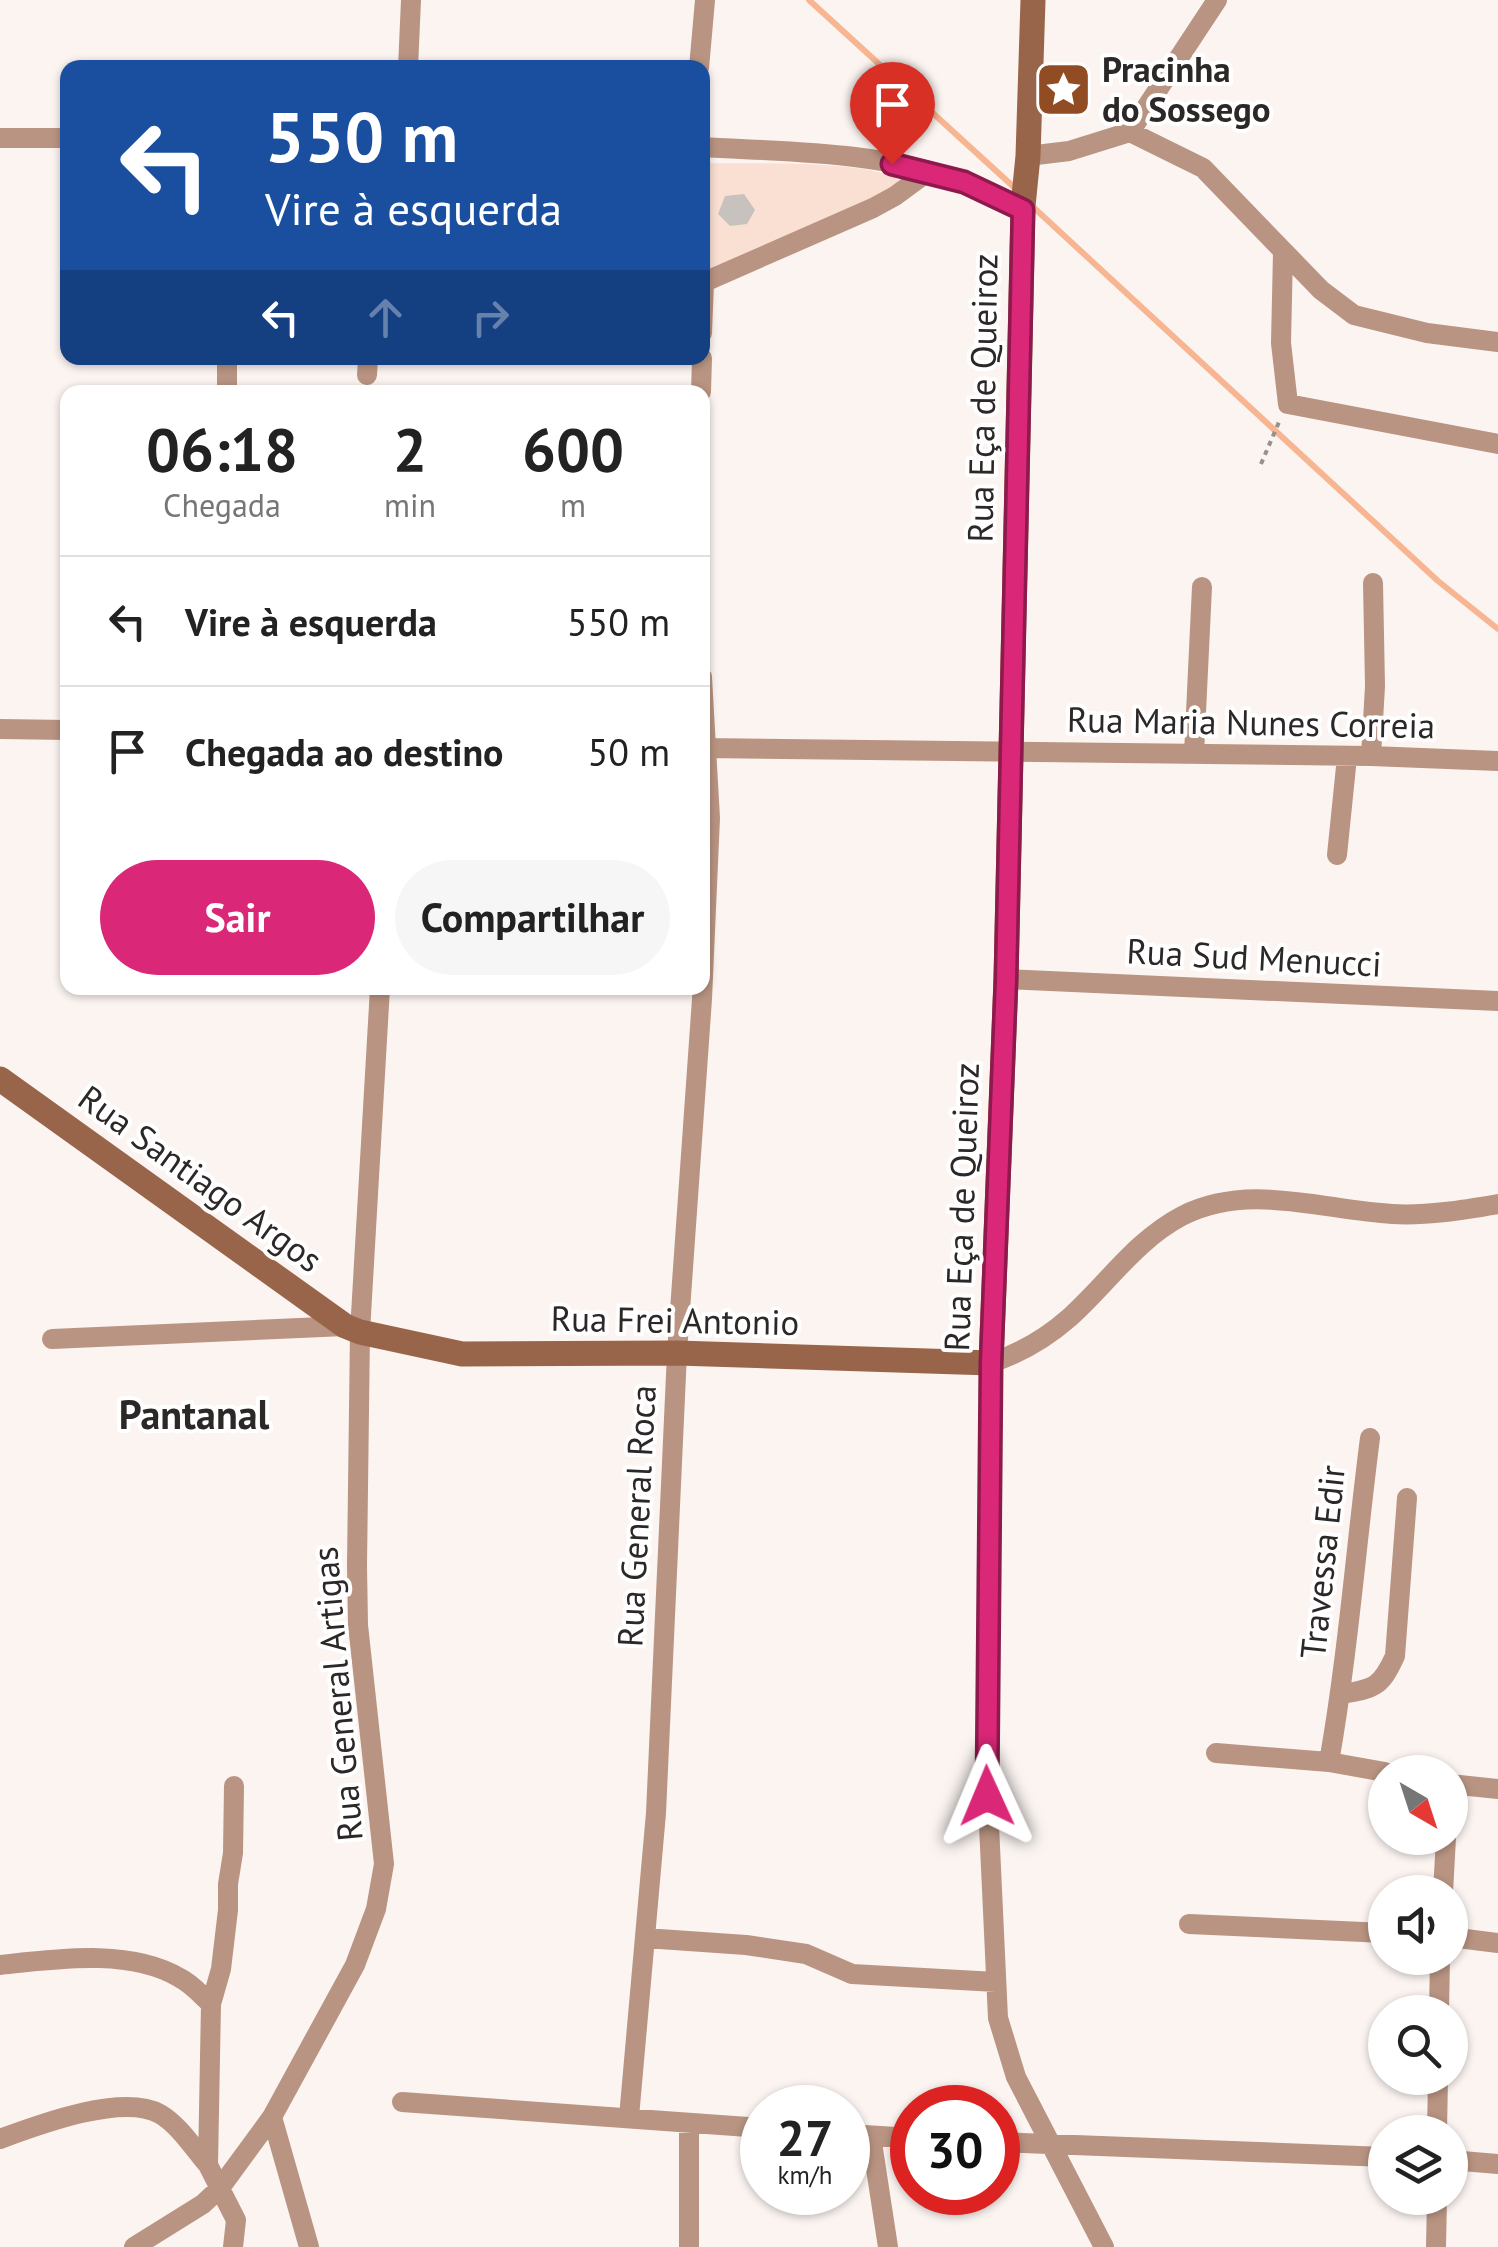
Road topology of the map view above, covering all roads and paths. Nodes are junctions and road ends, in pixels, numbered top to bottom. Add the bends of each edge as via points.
1 (411, 0) edge
2 (705, 0) edge
3 (1033, 0) edge
4 (1217, 0) edge
5 (408, 60) edge
6 (701, 60) edge
7 (1130, 132) junction
8 (0, 138) edge
9 (60, 138) edge
10 (710, 148) edge
11 (1027, 167) junction
12 (929, 170) junction
13 (1023, 208) junction
14 (1284, 252) junction
15 (710, 279) edge
16 (1498, 342) edge
17 (1285, 410) junction
18 (1498, 444) edge
19 (1261, 464) dead end
20 (1373, 584) dead end
21 (1202, 586) dead end
22 (0, 729) edge
23 (60, 730) edge
24 (710, 748) edge
25 (1010, 751) junction
26 (1194, 754) junction
27 (1371, 756) junction
28 (1347, 757) junction
29 (1498, 761) edge
30 (1338, 855) dead end
31 (1006, 980) junction
32 (379, 995) edge
33 (702, 995) edge
34 (1498, 1002) edge
35 (0, 1079) edge
36 (1498, 1204) edge
37 (353, 1329) junction
38 (52, 1339) dead end
39 (677, 1353) junction
40 (991, 1363) junction
41 (1370, 1438) dead end
42 (1407, 1498) dead end
43 (1341, 1694) junction
44 (1216, 1753) dead end
45 (1329, 1762) junction
46 (1368, 1769) edge
47 (234, 1786) dead end
48 (1468, 1786) edge
49 (1498, 1789) edge
50 (1189, 1924) dead end
51 (1368, 1932) edge
52 (645, 1938) junction
53 (1468, 1939) edge
54 (1498, 1943) edge
55 (0, 1965) edge
56 (996, 1982) junction
57 (211, 2004) junction
58 (402, 2102) dead end
59 (272, 2117) junction
60 (630, 2117) junction
61 (689, 2123) junction
62 (740, 2126) edge
63 (871, 2136) joint
64 (890, 2137) edge
65 (0, 2139) edge
66 (1020, 2143) edge
67 (1050, 2144) junction
68 (1368, 2156) edge
69 (1468, 2162) edge
70 (1498, 2164) edge
71 (208, 2165) junction
72 (220, 2188) junction
73 (1436, 2215) edge
74 (134, 2247) edge
75 (233, 2247) edge
76 (308, 2247) edge
77 (690, 2247) edge
78 (888, 2247) edge
79 (1104, 2247) edge
80 (1436, 2247) edge

1 - 5 street
2 - 6 street
3 - 11 street
4 - 7 street
7 - 11 street
7 - 14 street via 1204,168
8 - 9 street
10 - 12 street
11 - 13 street, Rua Eça de Queiroz
12 - 13 street
12 - 15 street via 873,208
13 - 25 street, Rua Eça de Queiroz
14 - 16 street via 1354,314
14 - 17 street
17 - 18 street
17 - 19 path
20 - 27 street
21 - 26 street
22 - 23 street
24 - 25 street, Rua Maria Nunes Correia
25 - 26 street, Rua Maria Nunes Correia
25 - 31 street, Rua Eça de Queiroz
26 - 28 street, Rua Maria Nunes Correia
27 - 28 street, Rua Maria Nunes Correia
27 - 29 street, Rua Maria Nunes Correia
28 - 30 street
31 - 34 street, Rua Sud Menucci
31 - 40 street, Rua Eça de Queiroz
32 - 37 street, Rua General Artigas
33 - 39 street, Rua General Roca
35 - 37 street, Rua Santiago Argos
36 - 40 street via 1399,1214 1279,1199 1218,1204 1158,1232 1068,1320 1036,1344
37 - 38 street, Rua Frei Antonio
37 - 39 street, Rua Frei Antonio via 462,1354
37 - 59 street, Rua General Artigas via 358,1626 384,1864 355,1965
39 - 40 street, Rua Frei Antonio
39 - 52 street, Rua General Roca
40 - 56 street, Rua Eça de Queiroz via 986,1761
41 - 43 street, Travessa Edir
42 - 43 street, Travessa Edir via 1395,1656 1385,1679
43 - 45 street, Travessa Edir
44 - 45 street
45 - 46 street
47 - 57 street via 228,1910
48 - 49 street
50 - 51 street
52 - 56 street via 806,1954 852,1974
52 - 60 street, Rua General Roca
53 - 54 street
55 - 57 street via 133,1962 183,1979
56 - 67 street, Rua Eça de Queiroz via 1005,2050
57 - 71 street
58 - 60 street
59 - 72 street, Rua General Artigas
59 - 76 street
60 - 61 street
61 - 62 street
61 - 77 street
63 - 64 street
63 - 78 street
65 - 71 street via 68,2117 136,2108 160,2114
66 - 67 street
67 - 68 street
67 - 79 street, Rua Eça de Queiroz
69 - 70 street
71 - 72 street
72 - 74 street, Rua General Artigas
72 - 75 street via 236,2220
73 - 80 street

